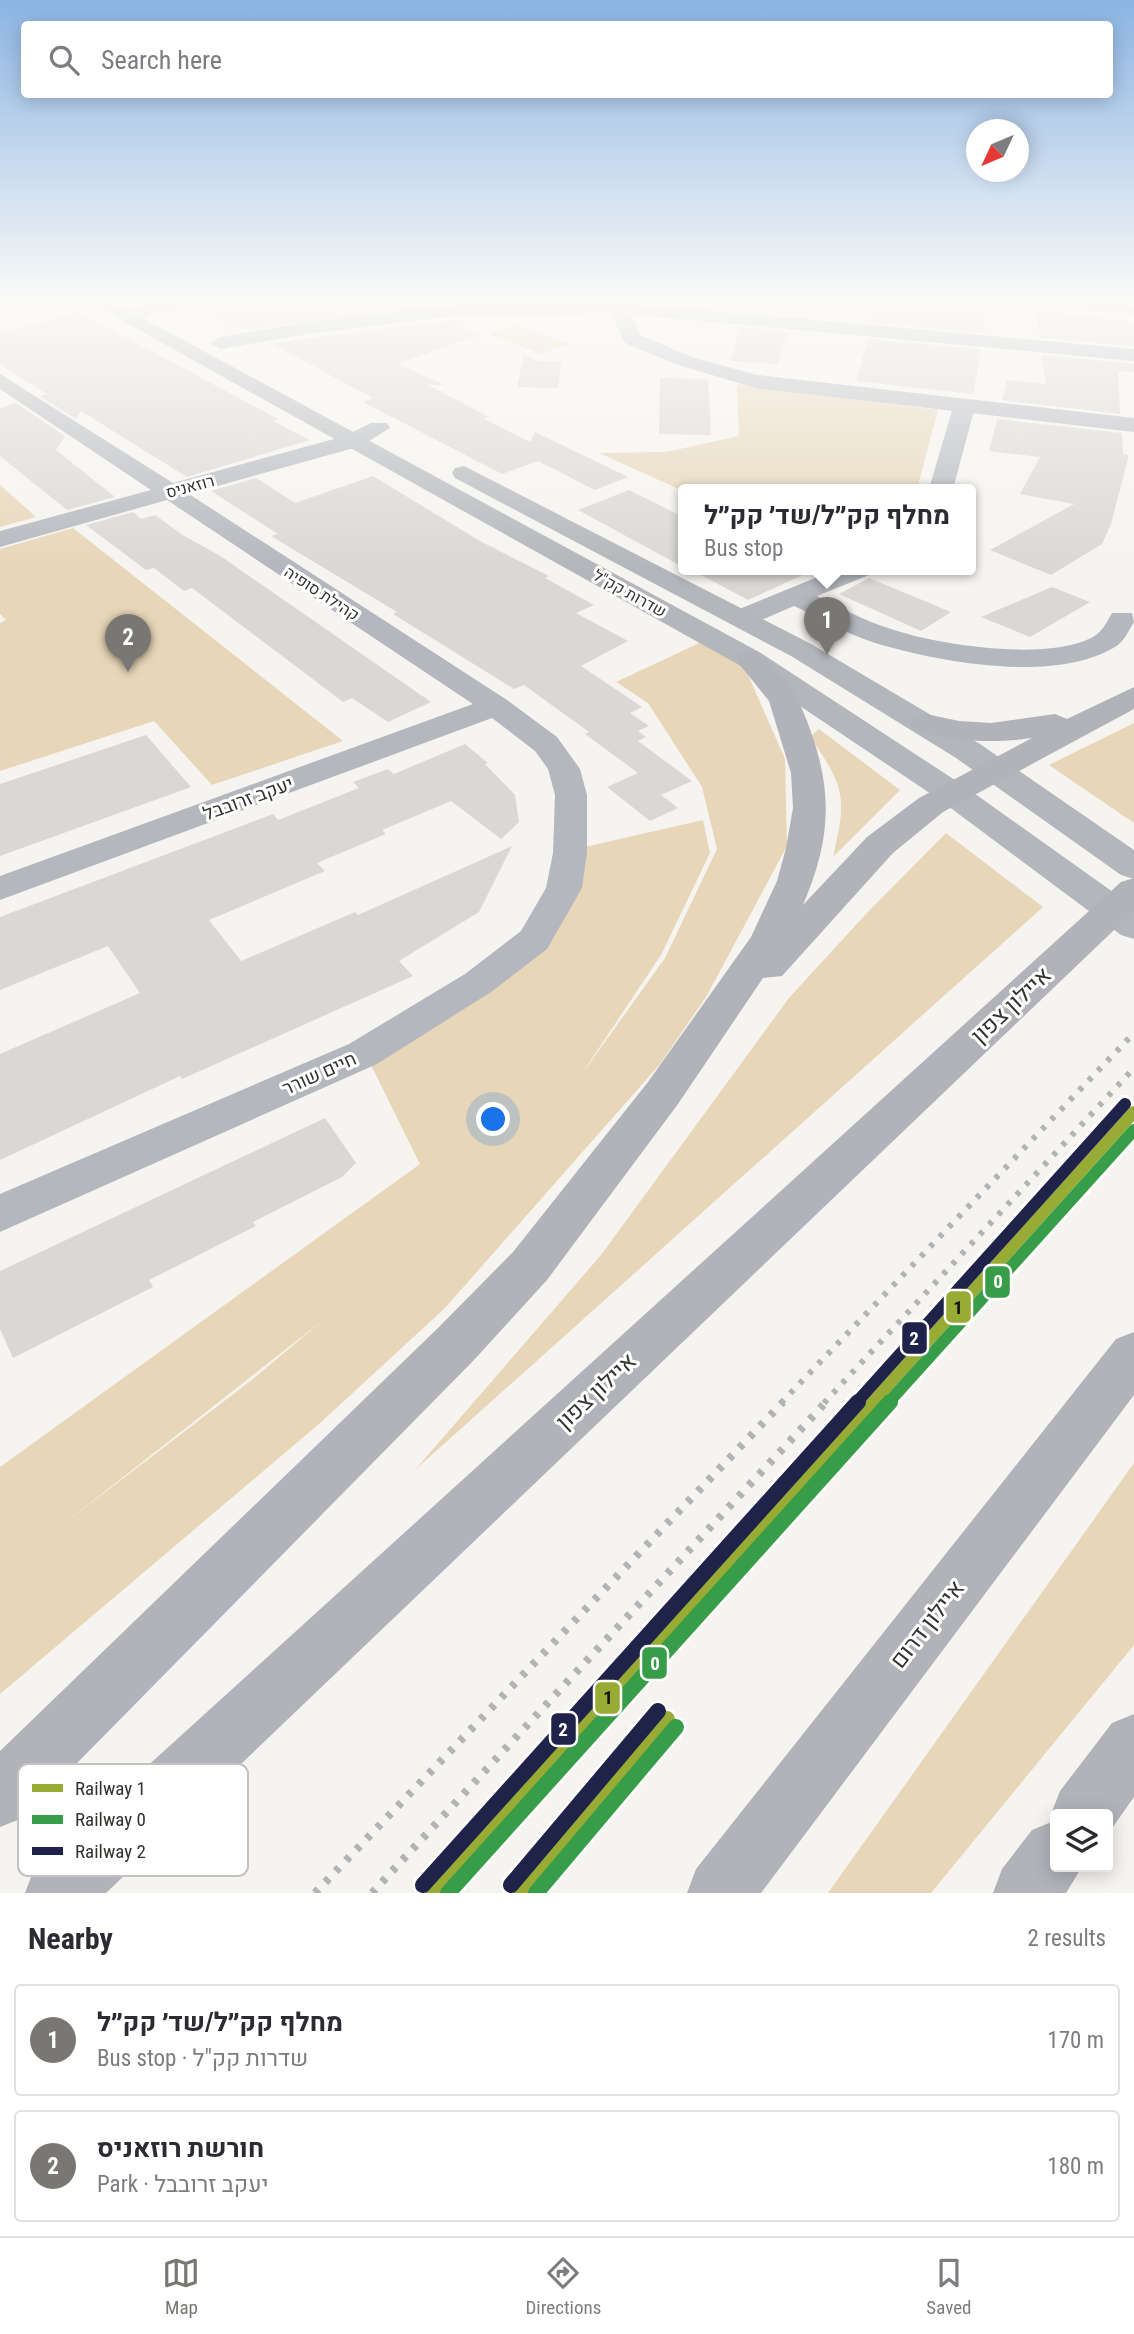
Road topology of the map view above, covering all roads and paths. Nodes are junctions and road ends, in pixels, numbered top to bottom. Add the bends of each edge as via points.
1 (17, 391) edge
2 (288, 391) edge
3 (839, 391) edge
4 (964, 407) junction
5 (1134, 425) edge
6 (354, 428) junction
7 (379, 428) joint
8 (942, 484) edge
9 (167, 492) junction
10 (0, 539) edge
11 (845, 575) edge
12 (794, 596) junction
13 (741, 618) junction
14 (1122, 619) dead end
15 (750, 659) junction
16 (1134, 696) edge
17 (496, 706) junction
18 (1098, 715) junction
19 (926, 724) junction
20 (994, 769) junction
21 (952, 793) junction
22 (570, 853) joint
23 (1134, 867) edge
24 (0, 889) edge
25 (1134, 890) edge
26 (1134, 926) edge
27 (706, 1032) junction
28 (0, 1214) edge
29 (1134, 1355) edge
30 (1134, 1745) edge
31 (31, 1764) edge
32 (196, 1764) edge
33 (18, 1777) edge
34 (0, 1795) edge
35 (1087, 1809) edge
36 (1050, 1860) edge
37 (76, 1876) edge
38 (58, 1893) edge
39 (720, 1893) edge
40 (1026, 1893) edge

1 - 9 street, קהילת סופיה
2 - 6 main road, שדרות קק"ל
3 - 4 street
4 - 5 street
4 - 8 street
6 - 7 street, רוזאניס
6 - 9 street, רוזאניס
6 - 15 main road, שדרות קק"ל
7 - 13 main road, שדרות קק"ל
9 - 10 street, רוזאניס
9 - 17 street, קהילת סופיה
11 - 12 street
12 - 13 street
12 - 14 street via 881,635 929,648 1003,658 1072,653 1108,640
13 - 19 main road, שדרות קק"ל
15 - 21 main road, שדרות קק"ל
15 - 27 highway via 774,684 792,716 808,773 810,808 794,881 768,941
16 - 18 highway
17 - 22 street, קהילת סופיה via 546,744 564,769 571,795
17 - 24 street, יעקב זרובבל
18 - 19 highway via 998,734 963,733
18 - 20 highway
19 - 20 main road, שדרות קק"ל
20 - 21 highway
20 - 23 main road, שדרות קק"ל
21 - 26 main road, שדרות קק"ל
21 - 27 highway via 880,845
22 - 28 street, חיים שורר via 564,888 534,940 478,983 363,1054
25 - 32 highway, איילון צפון
27 - 31 highway via 530,1266
29 - 39 highway, איילון דרום
30 - 35 highway
33 - 34 highway
36 - 40 highway
37 - 38 highway, איילון צפון

